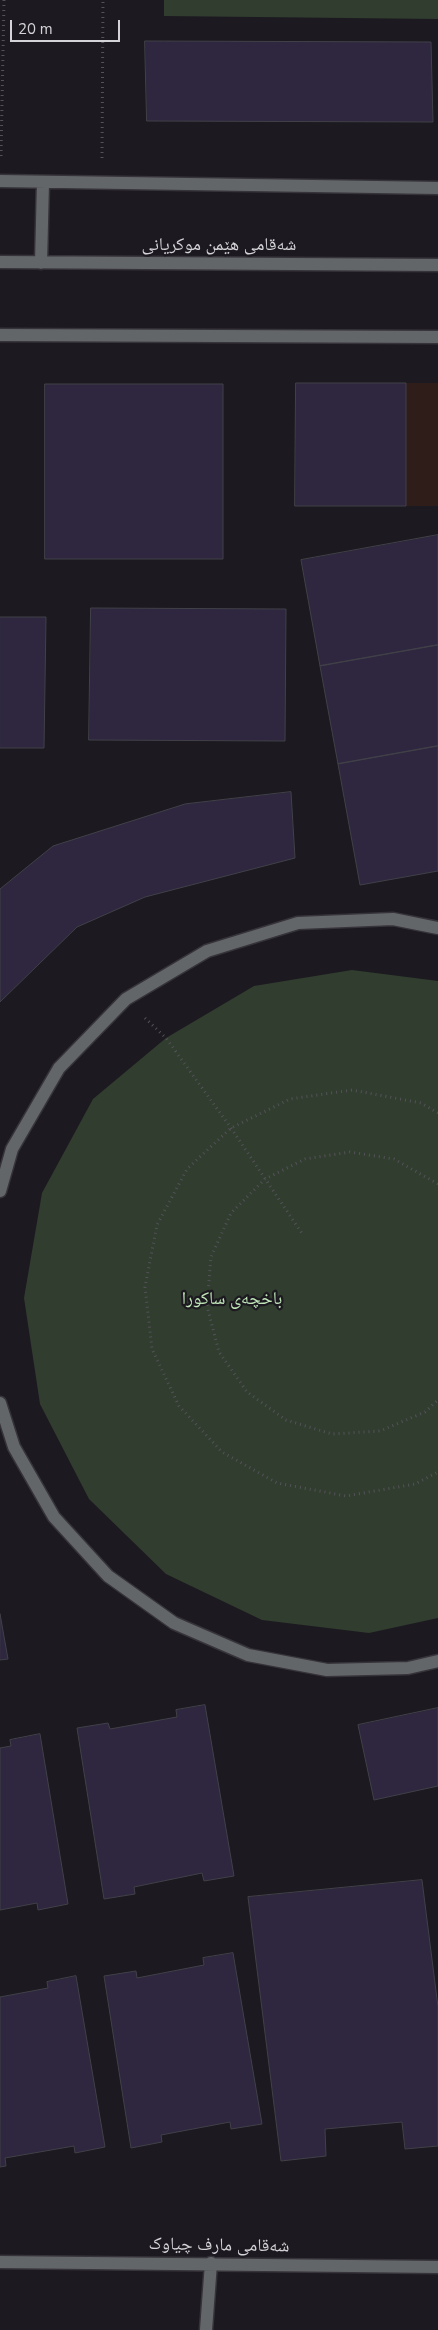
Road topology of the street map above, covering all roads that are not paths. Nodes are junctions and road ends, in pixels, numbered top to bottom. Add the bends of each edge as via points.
1 (0, 181) edge
2 (43, 182) junction
3 (438, 188) edge
4 (0, 262) edge
5 (41, 263) junction
6 (438, 265) edge
7 (0, 334) edge
8 (438, 337) edge
9 (438, 928) edge
10 (0, 1191) edge
11 (0, 1403) edge
12 (438, 1661) edge
13 (0, 2262) edge
14 (211, 2263) junction
15 (438, 2267) edge
16 (206, 2330) edge

1 - 2 street
2 - 3 street
2 - 5 street
4 - 5 street, شەقامی هێمن موکریانی
5 - 6 street, شەقامی هێمن موکریانی
7 - 8 street
9 - 10 street via 393,919 298,923 207,950 126,999 59,1068 12,1150
11 - 12 street via 14,1447 54,1517 108,1576 174,1623 248,1655 327,1670 408,1668
13 - 14 street, شەقامی مارف چیاوک
14 - 15 street, شەقامی مارف چیاوک
14 - 16 street

